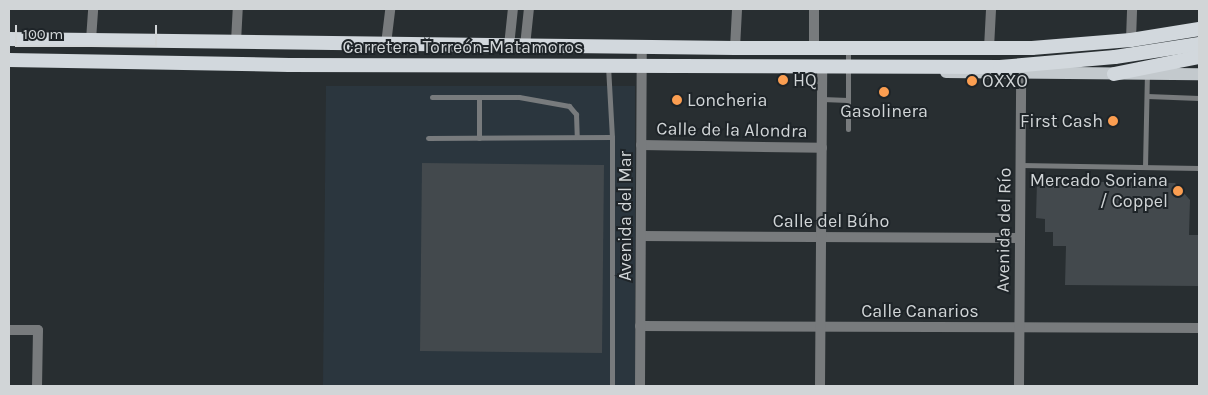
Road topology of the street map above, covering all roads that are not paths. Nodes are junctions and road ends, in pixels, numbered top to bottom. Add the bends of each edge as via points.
1 (93, 9) edge
2 (238, 9) edge
3 (390, 9) edge
4 (513, 9) edge
5 (528, 9) edge
6 (737, 9) edge
7 (814, 9) edge
8 (991, 9) edge
9 (1132, 9) edge
10 (1199, 29) edge
11 (9, 39) edge
12 (91, 40) junction
13 (1131, 40) junction
14 (236, 42) junction
15 (386, 44) junction
16 (1199, 44) edge
17 (509, 46) junction
18 (525, 46) junction
19 (642, 47) junction
20 (735, 48) junction
21 (814, 48) junction
22 (848, 48) junction
23 (989, 48) junction
24 (1199, 56) edge
25 (9, 60) edge
26 (608, 66) junction
27 (642, 66) junction
28 (822, 66) junction
29 (848, 66) junction
30 (916, 67) junction
31 (1022, 74) junction
32 (1114, 74) junction
33 (1147, 74) junction
34 (1199, 74) edge
35 (1147, 96) junction
36 (432, 97) dead end
37 (479, 97) junction
38 (1199, 98) edge
39 (822, 99) junction
40 (848, 100) junction
41 (848, 129) dead end
42 (577, 137) junction
43 (612, 137) junction
44 (428, 138) dead end
45 (479, 138) junction
46 (641, 145) junction
47 (822, 148) junction
48 (1020, 166) junction
49 (1145, 167) junction
50 (1199, 168) edge
51 (641, 236) junction
52 (821, 237) junction
53 (1020, 238) junction
54 (640, 326) junction
55 (820, 326) junction
56 (1019, 327) junction
57 (1199, 328) edge
58 (9, 330) edge
59 (37, 386) edge
60 (612, 386) edge
61 (640, 386) edge
62 (820, 386) edge
63 (1019, 386) edge

1 - 12 street
2 - 14 street
3 - 15 street
4 - 17 street
5 - 18 street
6 - 20 street
7 - 21 street
8 - 23 street
9 - 13 street
10 - 13 highway
11 - 12 highway
12 - 14 highway
13 - 23 highway
14 - 15 highway
15 - 17 highway
16 - 30 highway, Carretera Torreón-Matamoros via 1047,64
17 - 18 highway
18 - 19 highway
19 - 20 highway
19 - 27 street, Avenida del Mar
20 - 21 highway
21 - 22 highway
22 - 23 highway
22 - 29 lane
24 - 32 highway
25 - 26 highway, Carretera Torreón-Matamoros
26 - 27 highway, Carretera Torreón-Matamoros
26 - 43 lane
27 - 28 highway, Carretera Torreón-Matamoros
27 - 46 street, Avenida del Mar
28 - 29 highway, Carretera Torreón-Matamoros
28 - 39 street
29 - 30 highway, Carretera Torreón-Matamoros
29 - 40 lane
30 - 31 main road via 966,74
31 - 32 main road
31 - 48 street, Avenida del Río
32 - 33 main road
33 - 34 main road
33 - 35 lane
35 - 38 lane
35 - 49 lane
36 - 37 lane
37 - 42 lane via 530,97 569,106 576,114
37 - 45 lane
39 - 40 lane
39 - 47 street
40 - 41 lane
42 - 43 lane
42 - 45 lane
43 - 60 lane
44 - 45 lane
46 - 47 street, Calle de la Alondra
46 - 51 street, Avenida del Mar
47 - 52 street
48 - 49 lane
48 - 53 street, Avenida del Río
49 - 50 lane
51 - 52 street, Calle del Búho
51 - 54 street, Avenida del Mar
52 - 53 street, Calle del Búho
52 - 55 street
53 - 56 street, Avenida del Río
54 - 55 street, Calle Canarios
54 - 61 street, Avenida del Mar
55 - 56 street, Calle Canarios
55 - 62 street
56 - 57 street, Calle Canarios
56 - 63 street, Avenida del Río
58 - 59 street via 38,330

